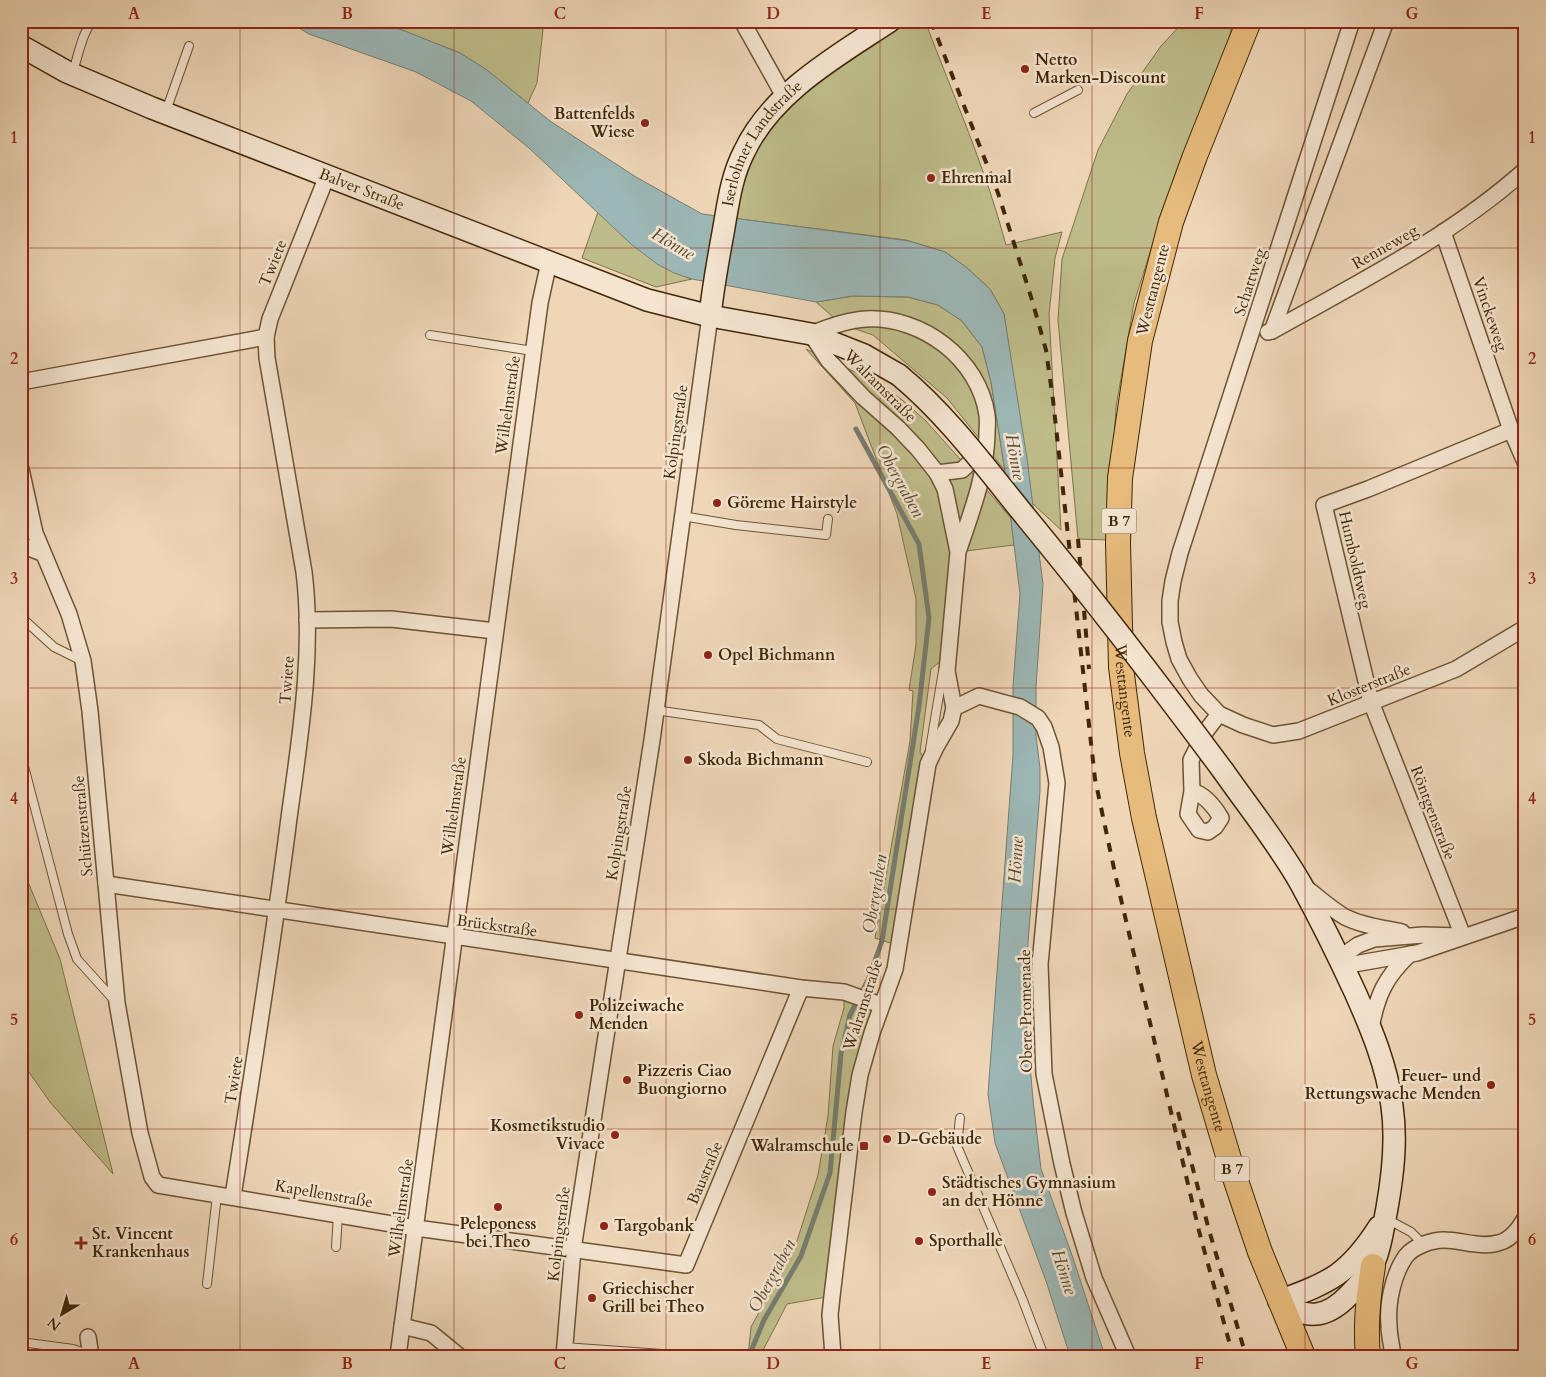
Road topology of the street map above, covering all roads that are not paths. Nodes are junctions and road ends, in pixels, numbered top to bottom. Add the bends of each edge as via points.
1 (94, 21) edge
2 (742, 21) edge
3 (890, 21) edge
4 (1249, 21) edge
5 (1352, 21) edge
6 (1386, 21) edge
7 (21, 46) edge
8 (189, 46) dead end
9 (72, 74) junction
10 (1078, 90) dead end
11 (786, 98) junction
12 (165, 113) junction
13 (1034, 113) dead end
14 (1525, 170) edge
15 (327, 176) junction
16 (1443, 232) junction
17 (549, 262) junction
18 (710, 316) junction
19 (1272, 332) junction
20 (811, 334) junction
21 (1252, 334) junction
22 (430, 335) dead end
23 (266, 337) junction
24 (533, 351) junction
25 (21, 382) edge
26 (1511, 430) junction
27 (987, 445) junction
28 (1525, 462) edge
29 (21, 469) edge
30 (937, 473) junction
31 (682, 516) junction
32 (828, 519) dead end
33 (21, 545) edge
34 (958, 552) junction
35 (42, 553) junction
36 (1180, 553) joint
37 (21, 617) edge
38 (308, 620) junction
39 (1525, 628) edge
40 (496, 632) junction
41 (948, 655) junction
42 (82, 661) junction
43 (1371, 702) junction
44 (954, 708) junction
45 (655, 710) junction
46 (1219, 714) junction
47 (21, 755) edge
48 (867, 762) dead end
49 (928, 764) junction
50 (24, 776) edge
51 (1192, 791) dead end
52 (1300, 883) junction
53 (106, 884) junction
54 (278, 909) junction
55 (1525, 916) edge
56 (1423, 935) junction
57 (1463, 936) junction
58 (454, 937) junction
59 (1410, 954) junction
60 (617, 961) junction
61 (1341, 961) junction
62 (801, 988) junction
63 (117, 1003) junction
64 (881, 1005) junction
65 (1371, 1028) junction
66 (960, 1118) dead end
67 (158, 1185) joint
68 (217, 1194) junction
69 (233, 1196) junction
70 (338, 1214) junction
71 (1385, 1218) junction
72 (1525, 1218) edge
73 (416, 1228) junction
74 (1424, 1245) junction
75 (336, 1247) dead end
76 (573, 1249) junction
77 (1373, 1266) junction
78 (207, 1284) dead end
79 (1279, 1301) junction
80 (402, 1326) junction
81 (88, 1337) dead end
82 (21, 1342) edge
83 (564, 1351) edge
84 (91, 1355) edge
85 (676, 1355) edge
86 (398, 1356) edge
87 (459, 1356) edge
88 (833, 1356) edge
89 (1044, 1356) edge
90 (1128, 1356) edge
91 (1303, 1356) edge
92 (1368, 1356) edge
93 (1393, 1356) edge

1 - 9 lane via 89,24
2 - 11 street
3 - 11 street, Iserlohner Landstraße via 818,69
4 - 79 main road, Westtangente / B 7 via 1171,222 1140,341 1120,478 1118,543 1121,667 1132,753 1148,836 1204,1075 1232,1169
5 - 21 street, Schattweg
6 - 19 street
7 - 9 street, Balver Straße
8 - 12 lane
9 - 12 street, Balver Straße
10 - 13 lane
11 - 18 street, Iserlohner Landstraße via 770,112 744,151 730,191
12 - 15 street, Balver Straße
14 - 16 street, Renneweg
15 - 17 street, Balver Straße
15 - 23 street, Twiete via 270,318
16 - 19 street, Renneweg
16 - 26 street, Vinckeweg
17 - 18 street, Balver Straße via 647,300
17 - 24 street, Wilhelmstraße
18 - 20 street, Balver Straße
18 - 31 street, Kolpingstraße
19 - 21 street, Renneweg
20 - 27 street, Walramstraße via 866,319 904,324 936,338 964,363 974,377 987,415
20 - 30 street, Walramstraße via 828,360 898,428
20 - 52 street, Balver Straße, bridge via 864,355 899,375 920,392 958,434 1164,691 1279,848
21 - 36 street, Schattweg
22 - 24 lane
23 - 25 street
23 - 38 street, Twiete via 268,366 304,572
24 - 40 street, Wilhelmstraße
26 - 28 street, Vinckeweg
26 - 43 street, Humboldtweg via 1324,504
27 - 30 street via 962,470
27 - 34 street, Walramstraße via 981,482
29 - 35 street, Schützenstraße
30 - 34 street, Walramstraße via 947,496
31 - 32 lane via 826,535
31 - 45 street, Kolpingstraße
33 - 35 street
34 - 41 street, Walramstraße
35 - 42 street, Schützenstraße via 69,614
36 - 46 street, Klosterstraße via 1170,601 1174,642 1190,679
37 - 42 lane via 54,648
38 - 40 street via 391,619
38 - 54 street, Twiete via 298,754
39 - 43 street, Klosterstraße via 1456,669
40 - 58 street, Wilhelmstraße
41 - 44 street, Walramstraße via 947,672
41 - 49 lane via 940,682
42 - 53 street, Schützenstraße via 90,711
43 - 46 street, Klosterstraße via 1299,731 1273,735
43 - 57 street, Röntgenstraße
44 - 49 street, Walramstraße via 951,721
44 - 90 street, Obere Promenade via 979,696 1030,712 1044,727 1051,747 1057,783 1040,964 1044,1074 1074,1213 1094,1278
45 - 48 lane via 758,725 777,739
45 - 60 street, Kolpingstraße
46 - 51 street via 1191,760
47 - 50 lane
49 - 64 street, Walramstraße via 895,969
50 - 63 lane via 77,959
52 - 56 street via 1354,921
52 - 61 street, Balver Straße
53 - 54 street, Brückstraße
53 - 63 street, Schützenstraße
54 - 58 street, Brückstraße
54 - 69 street, Twiete
55 - 57 street
56 - 57 street
56 - 61 street via 1364,942
57 - 59 street
58 - 60 street, Brückstraße
58 - 73 street, Wilhelmstraße
59 - 61 street via 1354,964
59 - 65 street via 1382,988
60 - 62 street, Brückstraße
60 - 76 street, Kolpingstraße
61 - 65 street, Balver Straße
62 - 64 street, Brückstraße via 844,992
62 - 76 street, Baustraße via 686,1265
63 - 67 street, Schützenstraße via 140,1133 152,1177
64 - 88 street, Walramstraße via 860,1075 854,1112 830,1315
65 - 71 street, Balver Straße via 1392,1106 1395,1146
66 - 89 lane via 957,1146
67 - 68 street, Kapellenstraße
68 - 69 street, Kapellenstraße
68 - 78 lane
69 - 70 street, Kapellenstraße
70 - 73 street, Kapellenstraße
70 - 75 lane
71 - 74 lane via 1411,1232
71 - 77 street, Balver Straße via 1379,1253
71 - 79 street via 1362,1253 1339,1275 1313,1289
72 - 74 street via 1518,1230 1497,1244 1444,1240
73 - 76 street, Kapellenstraße
73 - 80 street, Wilhelmstraße
74 - 93 street via 1407,1255 1395,1279 1388,1324
76 - 83 street, Kolpingstraße
77 - 79 street via 1348,1296 1324,1313 1308,1315
77 - 92 main road via 1367,1302
79 - 91 main road, Westtangente / B 7
80 - 86 street, Wilhelmstraße
80 - 87 street via 431,1333
81 - 84 street
82 - 84 lane via 73,1349
83 - 85 lane

